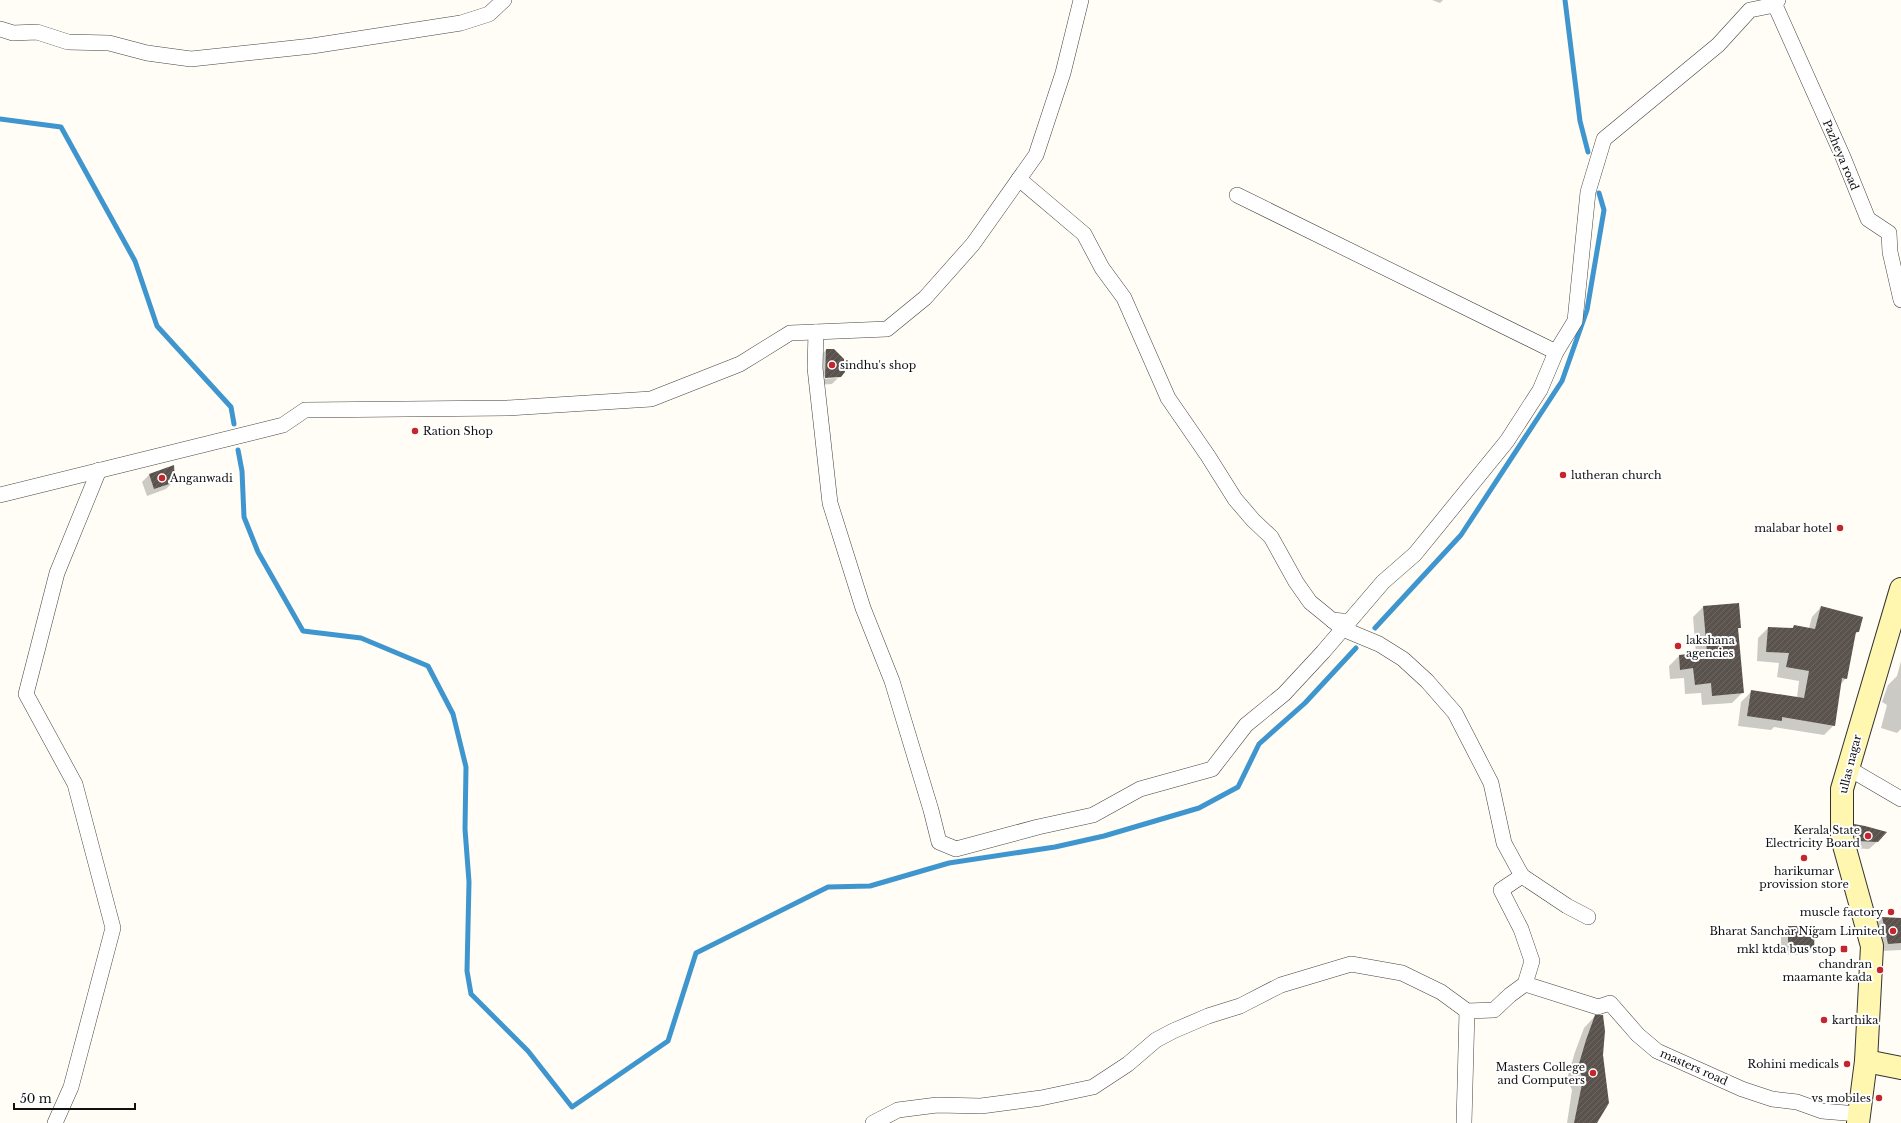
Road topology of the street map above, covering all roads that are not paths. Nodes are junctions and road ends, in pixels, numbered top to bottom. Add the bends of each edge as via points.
1 (504, 0) edge
2 (1081, 0) edge
3 (1776, 3) edge
4 (0, 29) edge
5 (1019, 179) junction
6 (1237, 195) dead end
7 (1901, 300) edge
8 (816, 332) junction
9 (1556, 352) junction
10 (100, 470) junction
11 (0, 494) edge
12 (1901, 589) edge
13 (1341, 623) junction
14 (1848, 768) junction
15 (1901, 799) edge
16 (1522, 876) junction
17 (1588, 917) dead end
18 (1525, 984) junction
19 (1467, 1011) junction
20 (1866, 1061) junction
21 (1901, 1068) edge
22 (1858, 1118) edge
23 (55, 1123) edge
24 (873, 1123) edge
25 (1464, 1123) edge

1 - 4 street via 489,14 461,23 320,44 191,59 103,43 68,42 37,32 13,33
2 - 5 street via 1063,73 1036,155
3 - 7 street, Pazheya road via 1868,219 1889,233 1890,252
3 - 9 street via 1750,10 1718,45 1604,139 1588,192 1574,321
5 - 8 street via 973,244 926,298 887,329
5 - 13 street via 1084,234 1102,268 1124,298 1168,398 1236,499 1271,537 1310,602
6 - 9 street
8 - 10 street via 790,333 740,364 651,399 507,408 305,410 283,425
8 - 13 street via 815,368 830,503 863,608 892,681 939,842 956,850 1093,815 1140,789 1212,769 1246,725 1284,694
9 - 13 street via 1540,390 1507,441 1415,554
10 - 11 street
10 - 23 street via 57,573 26,694 75,784 113,928 71,1087
12 - 14 main road, ullas nagar
13 - 16 street via 1403,659 1456,713 1491,783 1504,843
14 - 15 street
14 - 20 main road, ullas nagar via 1842,789 1842,838 1872,946
16 - 17 street
16 - 18 street via 1501,890 1521,929 1532,960
18 - 19 street via 1494,1010
18 - 22 street, masters road via 1598,1007 1610,1003 1638,1035 1657,1051 1742,1089 1772,1099 1797,1102 1822,1111
19 - 24 street via 1441,992 1402,973 1351,964 1281,985 1240,1006 1173,1031 1156,1040 1128,1064 1093,1087 1041,1098 981,1106 937,1105 898,1110
19 - 25 street
20 - 21 main road
20 - 22 main road, ullas nagar

